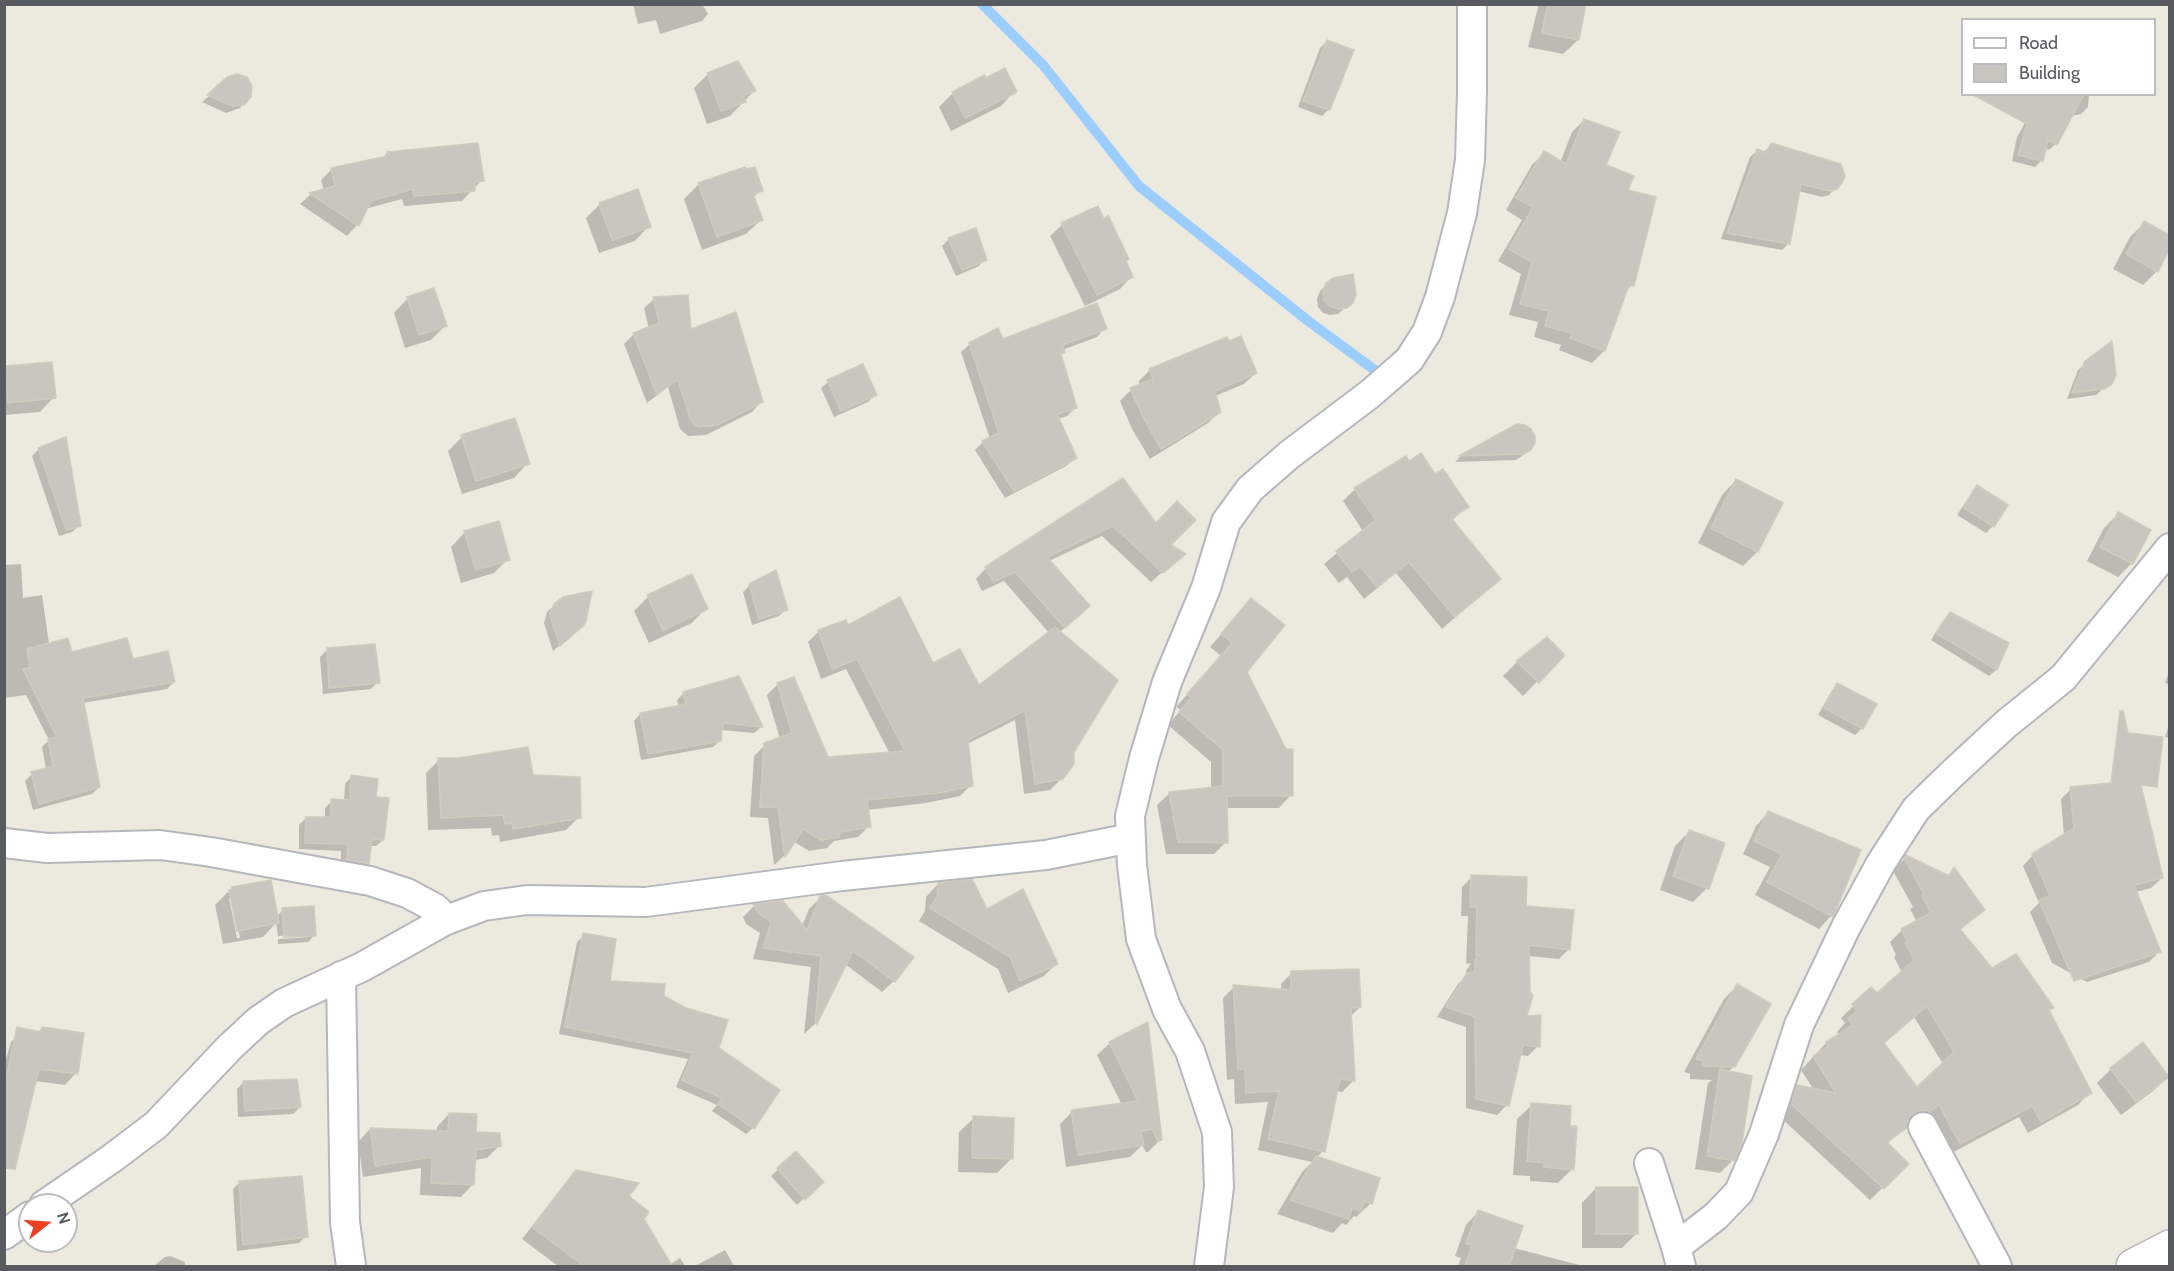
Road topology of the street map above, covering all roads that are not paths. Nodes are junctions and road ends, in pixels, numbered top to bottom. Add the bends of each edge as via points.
1 (1472, 4) edge
2 (2169, 548) edge
3 (1131, 838) junction
4 (4, 843) edge
5 (447, 920) junction
6 (341, 976) junction
7 (1923, 1127) dead end
8 (1649, 1163) dead end
9 (61, 1193) edge
10 (18, 1224) edge
11 (4, 1234) edge
12 (2169, 1247) edge
13 (1679, 1257) edge
14 (351, 1266) edge
15 (1209, 1266) edge
16 (1997, 1266) edge
17 (2133, 1266) edge

1 - 3 street via 1470,160 1462,213 1427,332 1408,360 1289,455 1251,489 1226,522 1206,588 1167,682 1144,758 1130,816
2 - 13 street via 2063,678 2006,724 1916,809 1846,927 1799,1025 1764,1134 1739,1192
3 - 5 street via 1046,855 646,902 527,900 484,906
3 - 15 street via 1141,939 1167,1009 1190,1051 1217,1132 1219,1187
4 - 5 street via 47,848 160,845 262,861 370,881 435,908
5 - 6 street
6 - 9 street via 284,1003 258,1021 156,1125
6 - 14 street via 345,1222
7 - 16 street
8 - 13 street
10 - 11 street
12 - 17 street

